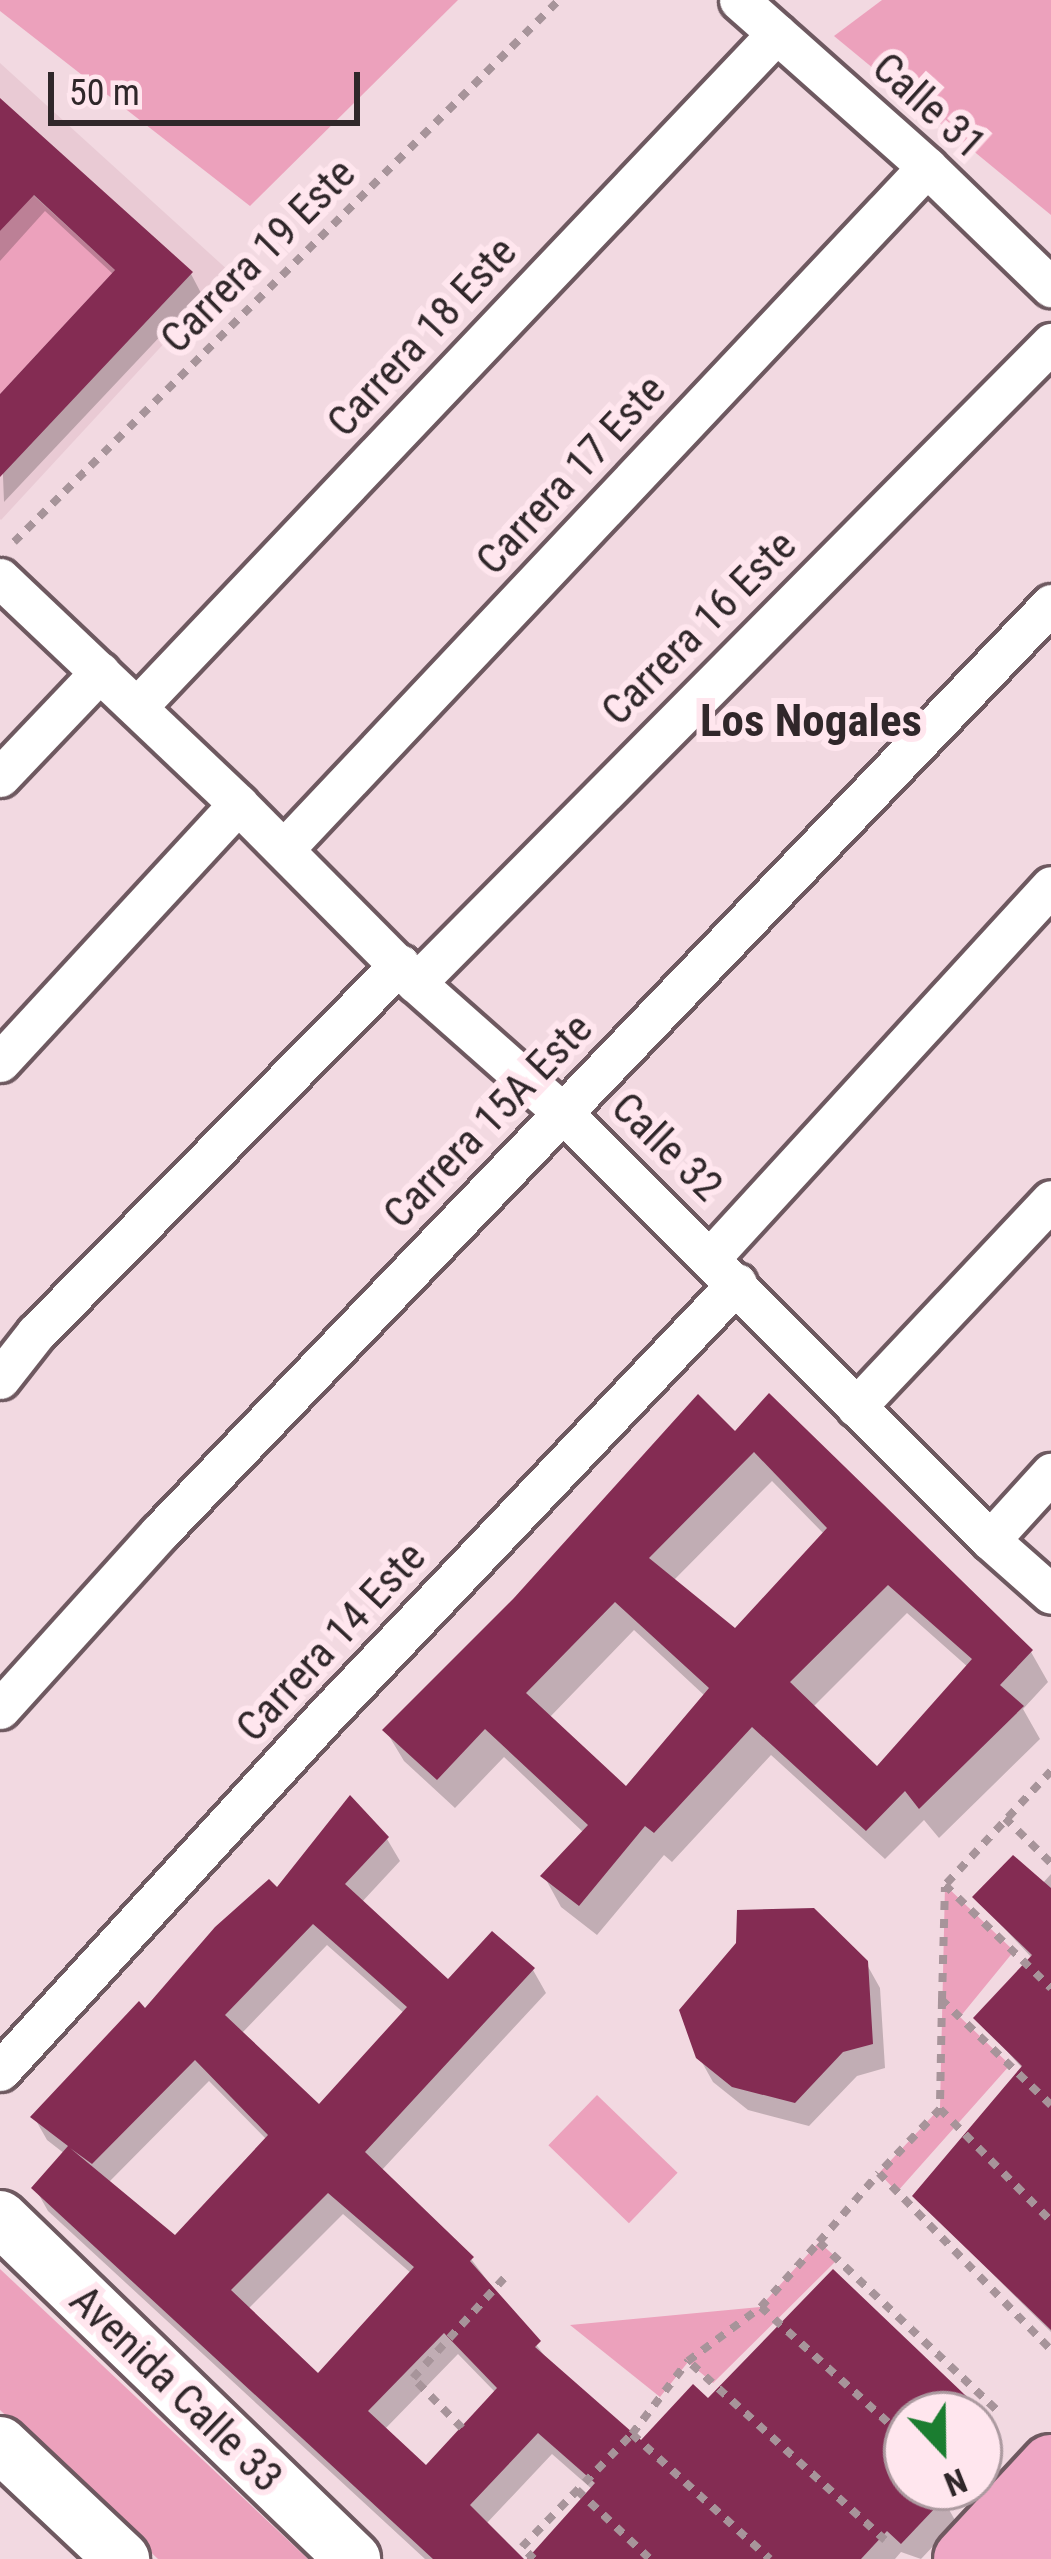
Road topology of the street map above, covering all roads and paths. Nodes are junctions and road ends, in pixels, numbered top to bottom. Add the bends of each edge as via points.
1 (560, 0) edge
2 (739, 0) edge
3 (777, 33) junction
4 (927, 167) junction
5 (1051, 287) edge
6 (1051, 343) edge
7 (0, 556) edge
8 (0, 578) edge
9 (1051, 604) edge
10 (100, 672) junction
11 (137, 707) junction
12 (0, 777) edge
13 (238, 804) junction
14 (284, 849) junction
15 (1051, 886) edge
16 (408, 974) junction
17 (0, 1062) edge
18 (562, 1112) junction
19 (1051, 1199) edge
20 (724, 1270) junction
21 (0, 1379) edge
22 (856, 1407) junction
23 (1051, 1473) edge
24 (990, 1540) junction
25 (1051, 1594) edge
26 (0, 1709) edge
27 (1051, 1771) edge
28 (1005, 1818) junction
29 (1051, 1863) edge
30 (945, 1885) junction
31 (1051, 1988) edge
32 (942, 2000) junction
33 (0, 2071) edge
34 (1051, 2105) edge
35 (940, 2109) junction
36 (879, 2173) junction
37 (0, 2218) edge
38 (1051, 2221) edge
39 (820, 2242) junction
40 (507, 2275) dead end
41 (760, 2307) junction
42 (1051, 2350) edge
43 (688, 2361) junction
44 (977, 2391) edge
45 (883, 2418) edge
46 (462, 2428) dead end
47 (632, 2434) junction
48 (0, 2444) edge
49 (1051, 2465) edge
50 (577, 2490) junction
51 (1051, 2539) edge
52 (885, 2540) dead end
53 (122, 2559) edge
54 (353, 2559) edge
55 (534, 2559) edge
56 (650, 2559) edge
57 (770, 2559) edge
58 (964, 2559) edge
59 (1032, 2559) edge

1 - 7 path, Carrera 19 Este
2 - 3 street, Calle 31
3 - 4 street, Calle 31
3 - 11 street, Carrera 18 Este
4 - 5 street, Calle 31
4 - 14 street, Carrera 17 Este
6 - 16 street, Carrera 16 Este
8 - 10 street, Calle 32
9 - 18 street, Carrera 15A Este
10 - 11 street, Calle 32
10 - 12 street
11 - 13 street, Calle 32
13 - 14 street, Calle 32
13 - 17 street
14 - 16 street, Calle 32
15 - 20 street, Carrera 14 Este
16 - 18 street, Calle 32
16 - 21 street, Carrera 16 Este via 35,1333
18 - 20 street, Calle 32
18 - 26 street, Carrera 15A Este
19 - 22 street
20 - 22 street, Calle 32
20 - 33 street, Carrera 14 Este
22 - 24 street, Calle 32
23 - 24 street
24 - 25 street, Calle 32
27 - 28 path
28 - 29 path
28 - 30 path
30 - 31 path
30 - 32 path
32 - 34 path
32 - 35 path
35 - 36 path
35 - 38 path
36 - 39 path
36 - 42 path
37 - 54 street, Avenida Calle 33
39 - 41 path
39 - 44 path
40 - 46 path via 413,2378
41 - 43 path
41 - 45 path
43 - 47 path
43 - 52 path
47 - 50 path
47 - 57 path
48 - 53 street
49 - 58 main road
50 - 55 path via 522,2547
50 - 56 path
51 - 59 main road

